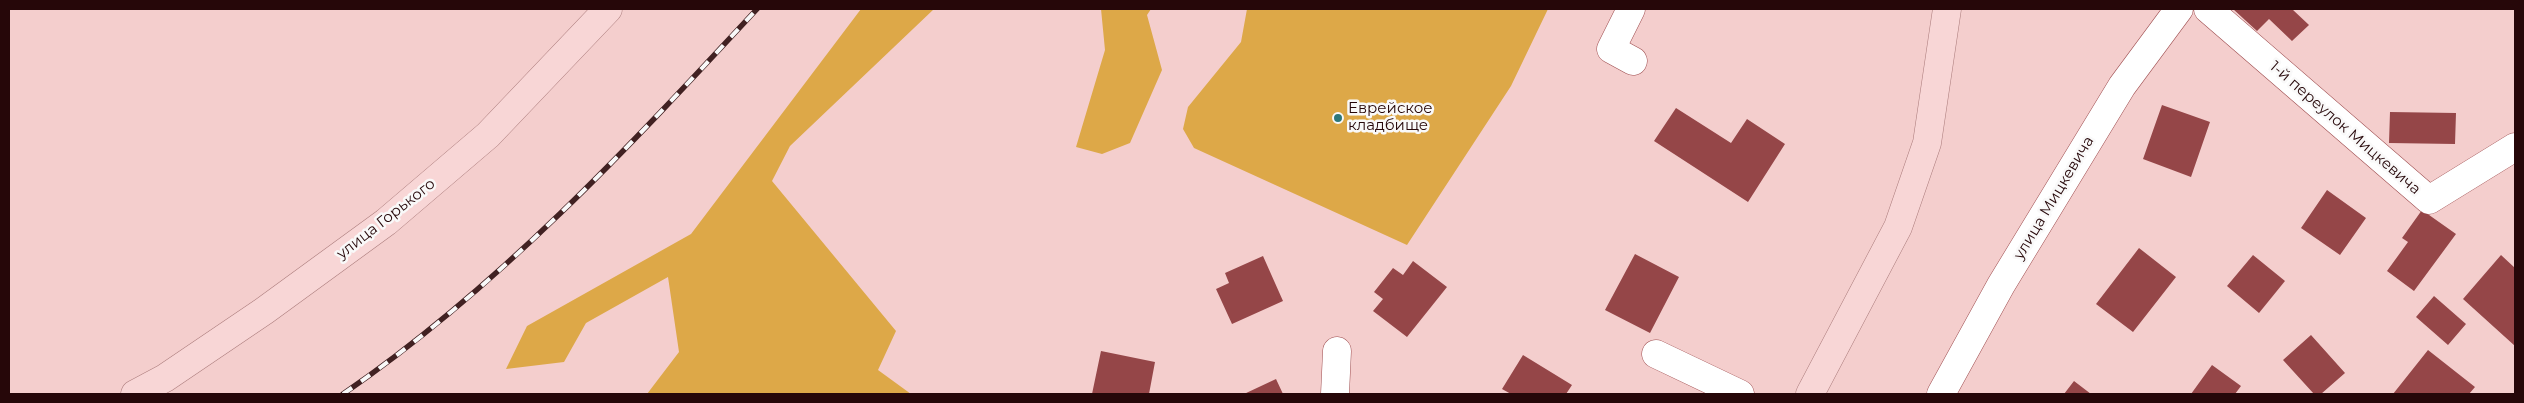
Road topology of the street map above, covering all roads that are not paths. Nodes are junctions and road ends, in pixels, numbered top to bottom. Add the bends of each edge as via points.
1 (608, 9) edge
2 (1631, 9) edge
3 (1947, 9) edge
4 (2179, 9) edge
5 (2208, 9) edge
6 (1633, 61) dead end
7 (2515, 147) edge
8 (1337, 351) dead end
9 (1656, 354) dead end
10 (135, 394) edge
11 (1335, 394) edge
12 (1740, 394) edge
13 (1810, 394) edge
14 (1941, 394) edge

1 - 10 main road, улица Горького via 488,136 386,222 211,347
2 - 6 street via 1611,49
3 - 13 main road via 1927,142 1898,227
4 - 14 street, улица Мицкевича via 2117,94 2001,286
5 - 7 street, 1-й переулок Мицкевича via 2429,200
8 - 11 street
9 - 12 street

